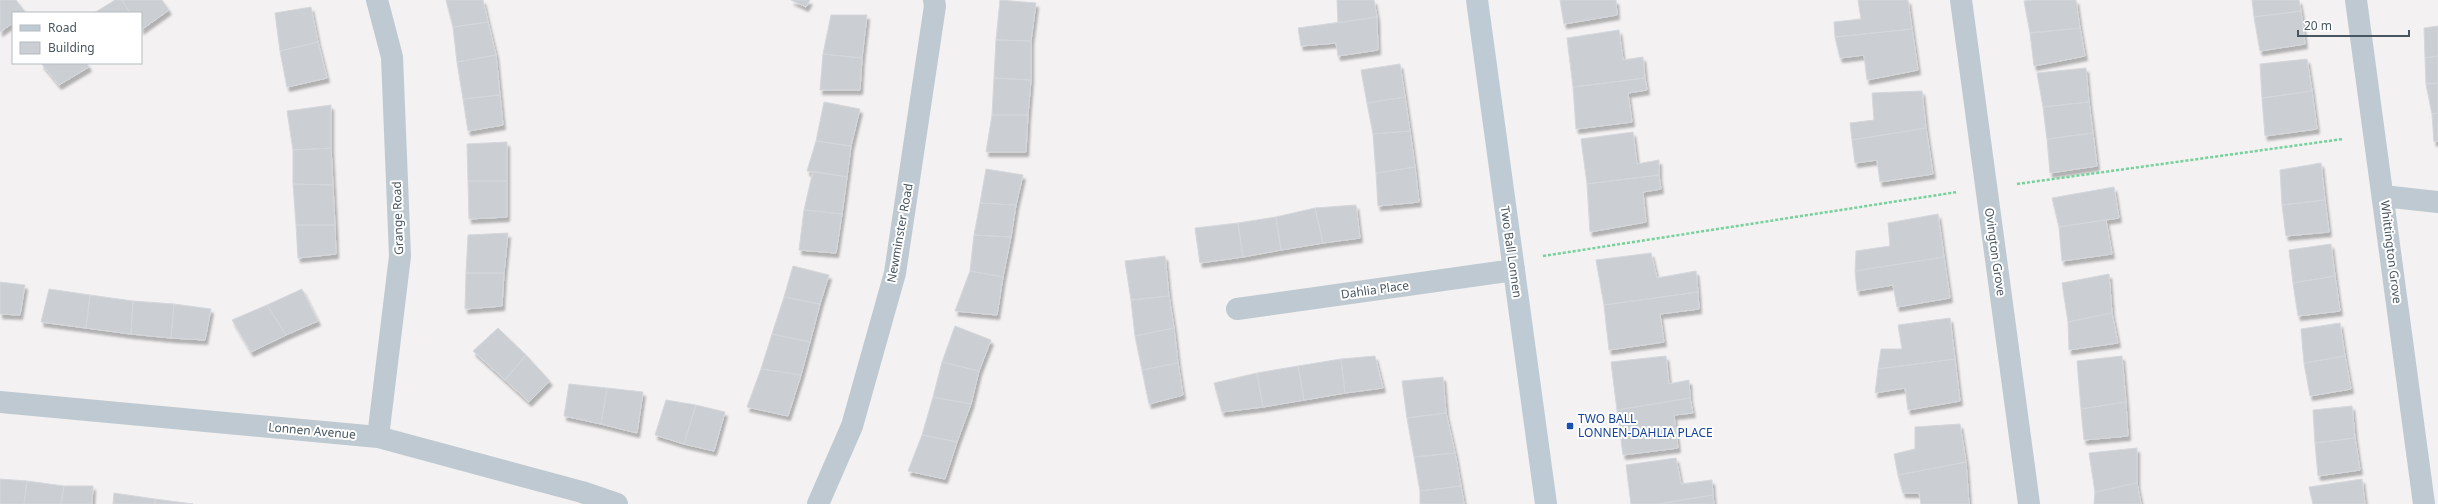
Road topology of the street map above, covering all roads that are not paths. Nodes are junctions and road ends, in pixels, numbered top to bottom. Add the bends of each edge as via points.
1 (377, 0) edge
2 (934, 0) edge
3 (1476, 0) edge
4 (1960, 0) edge
5 (2356, 0) edge
6 (2383, 196) junction
7 (2438, 202) edge
8 (1513, 266) junction
9 (1237, 310) dead end
10 (0, 402) edge
11 (378, 437) junction
12 (617, 504) edge
13 (818, 504) edge
14 (1546, 504) edge
15 (2029, 504) edge
16 (2424, 504) edge

1 - 11 street, Grange Road via 392,57 400,256
2 - 13 street, Newminster Road via 895,274 852,426
3 - 8 main road, Two Ball Lonnen
4 - 15 street, Ovington Grove
5 - 6 street, Whittington Grove
6 - 7 street
6 - 16 street, Whittington Grove
8 - 9 street, Dahlia Place
8 - 14 main road, Two Ball Lonnen
10 - 11 street, Lonnen Avenue
11 - 12 street, Lonnen Avenue via 582,492

